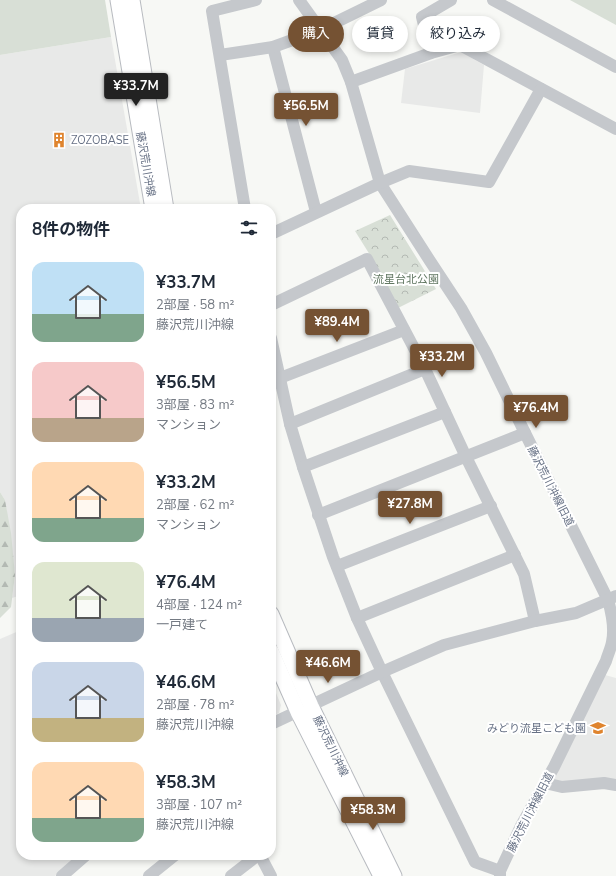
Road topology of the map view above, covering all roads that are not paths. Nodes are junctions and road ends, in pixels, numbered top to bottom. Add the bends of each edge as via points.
1 (118, 0) edge
2 (132, 0) edge
3 (256, 0) edge
4 (299, 0) edge
5 (381, 0) edge
6 (451, 0) edge
7 (493, 0) edge
8 (310, 16) edge
9 (344, 18) edge
10 (288, 42) edge
11 (273, 47) junction
12 (336, 52) edge
13 (432, 53) junction
14 (220, 55) junction
15 (616, 67) edge
16 (352, 82) junction
17 (541, 89) junction
18 (616, 128) edge
19 (380, 183) junction
20 (153, 204) edge
21 (165, 204) edge
22 (245, 204) edge
23 (316, 212) junction
24 (276, 232) edge
25 (276, 303) edge
26 (404, 330) junction
27 (276, 360) edge
28 (425, 369) junction
29 (280, 378) junction
30 (445, 412) junction
31 (290, 424) junction
32 (525, 433) junction
33 (466, 457) junction
34 (302, 467) junction
35 (491, 506) junction
36 (318, 515) junction
37 (515, 555) junction
38 (337, 566) junction
39 (612, 598) edge
40 (357, 618) junction
41 (535, 621) junction
42 (276, 628) edge
43 (276, 660) edge
44 (382, 672) junction
45 (304, 709) junction
46 (276, 722) edge
47 (545, 783) junction
48 (616, 785) edge
49 (80, 860) edge
50 (169, 860) edge
51 (252, 860) edge
52 (262, 860) edge
53 (500, 873) edge
54 (62, 876) edge
55 (149, 876) edge
56 (231, 876) edge
57 (271, 876) edge
58 (381, 876) edge
59 (394, 876) edge

1 - 20 main road, 藤沢荒川沖線
2 - 21 main road, 藤沢荒川沖線
3 - 14 street via 212,11
4 - 8 street, 藤沢荒川沖線旧道
5 - 9 street
6 - 13 street via 422,17
7 - 15 street
10 - 11 street
11 - 14 street
11 - 23 street
12 - 16 street, 藤沢荒川沖線旧道
13 - 16 street
13 - 17 street via 460,45
14 - 22 street
16 - 19 street, 藤沢荒川沖線旧道
17 - 18 street
17 - 19 street via 489,182 409,171
19 - 23 street
19 - 32 street, 藤沢荒川沖線旧道 via 461,308
23 - 24 street
25 - 26 street via 367,259
26 - 28 street
26 - 29 street
27 - 29 street
28 - 30 street
28 - 31 street
29 - 31 street
30 - 33 street
30 - 34 street
31 - 34 street
32 - 33 street
32 - 39 street, 藤沢荒川沖線旧道
33 - 35 street
33 - 36 street
34 - 36 street
35 - 37 street
35 - 38 street
36 - 38 street
37 - 40 street
37 - 41 street via 524,574
38 - 40 street
39 - 41 street via 576,613
39 - 47 street, 藤沢荒川沖線旧道 via 614,627 606,661
40 - 44 street
41 - 44 street via 444,645
42 - 45 main road, 藤沢荒川沖線
43 - 45 main road, 藤沢荒川沖線
44 - 45 street
44 - 53 street via 475,862
45 - 46 street
45 - 58 main road, 藤沢荒川沖線
45 - 59 main road, 藤沢荒川沖線
47 - 48 street via 562,787 604,783
47 - 53 street, 藤沢荒川沖線旧道 via 521,826
49 - 54 street
50 - 55 street
51 - 56 street
52 - 57 street

